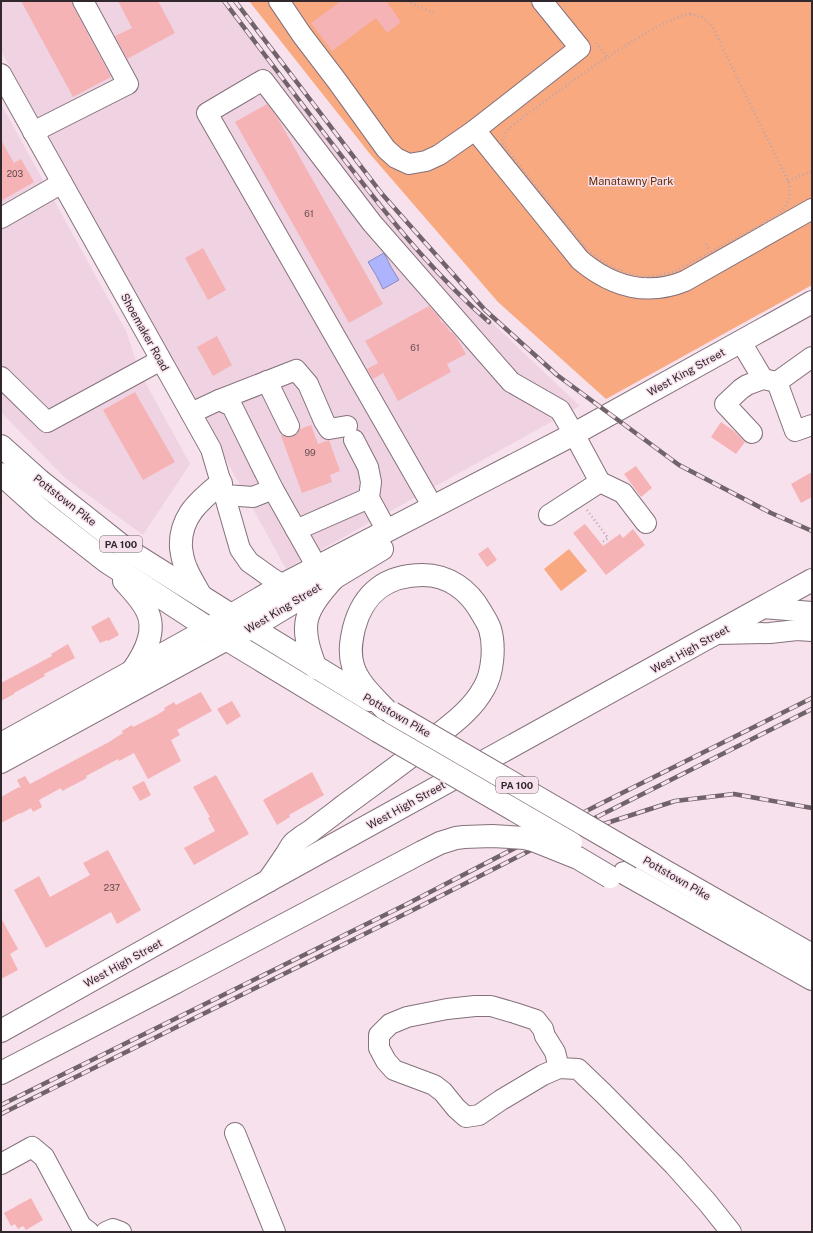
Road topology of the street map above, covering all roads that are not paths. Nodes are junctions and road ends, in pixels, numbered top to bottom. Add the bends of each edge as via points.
1 (83, 1) edge
2 (279, 1) edge
3 (542, 1) edge
4 (1, 74) edge
5 (475, 130) junction
6 (33, 132) junction
7 (62, 183) junction
8 (812, 209) edge
9 (1, 218) edge
10 (812, 302) edge
11 (741, 342) junction
12 (812, 357) edge
13 (161, 360) junction
14 (1, 377) edge
15 (267, 381) junction
16 (770, 381) junction
17 (220, 400) junction
18 (190, 413) junction
19 (812, 425) edge
20 (289, 426) dead end
21 (752, 433) dead end
22 (567, 438) junction
23 (1, 446) edge
24 (1, 474) edge
25 (600, 482) junction
26 (223, 489) junction
27 (273, 489) junction
28 (369, 498) junction
29 (432, 507) junction
30 (549, 515) dead end
31 (646, 522) dead end
32 (296, 530) junction
33 (387, 531) junction
34 (107, 562) junction
35 (326, 572) junction
36 (812, 580) edge
37 (283, 585) junction
38 (201, 597) junction
39 (763, 608) junction
40 (812, 612) edge
41 (231, 616) junction
42 (208, 628) junction
43 (251, 628) junction
44 (812, 631) edge
45 (716, 634) junction
46 (227, 640) junction
47 (316, 668) junction
48 (133, 670) junction
49 (389, 711) junction
50 (1, 743) edge
51 (1, 763) edge
52 (617, 875) junction
53 (268, 881) junction
54 (812, 955) edge
55 (812, 979) edge
56 (1, 1031) edge
57 (559, 1068) junction
58 (1, 1073) edge
59 (236, 1133) dead end
60 (1, 1164) edge
61 (88, 1232) edge
62 (106, 1232) edge
63 (121, 1232) edge
64 (275, 1232) edge
65 (731, 1232) edge

1 - 6 street via 128,84
2 - 5 street via 386,149 396,158 409,164 426,161 439,156
3 - 5 street via 580,48
4 - 6 street, Shoemaker Road
5 - 8 street via 580,260 591,269 624,286 648,289 674,286
6 - 7 street, Shoemaker Road
7 - 9 street
7 - 13 street, Shoemaker Road
10 - 11 main road, West King Street
11 - 16 street
11 - 22 main road, West King Street
12 - 16 street
13 - 14 street via 47,422
13 - 18 street, Shoemaker Road
15 - 17 street
15 - 20 street
15 - 28 street via 296,370 308,384 330,430 351,433 368,467 371,482
16 - 19 street via 795,431
16 - 21 street via 741,389 725,404
17 - 18 street
17 - 27 street via 232,406
18 - 26 street, Shoemaker Road via 211,449
22 - 25 street
22 - 29 main road, West King Street
22 - 29 street via 560,410 511,382 372,223 263,80 207,113
22 - 35 main road, West King Street
23 - 38 main road, Pottstown Pike / PA 100 via 39,480 126,549
24 - 34 main road, Pottstown Pike / PA 100 via 42,511
25 - 30 street
25 - 31 street via 623,493
26 - 27 street via 253,497
26 - 37 street, Shoemaker Road via 240,549 249,562
26 - 38 main road via 193,509 181,536 184,564
27 - 32 street
28 - 32 street
28 - 33 street
29 - 33 main road, West King Street
32 - 35 street
33 - 35 main road, West King Street
34 - 42 main road, Pottstown Pike / PA 100
34 - 48 main road via 138,597 150,618 147,649
35 - 37 main road, West King Street
35 - 43 main road, West King Street
35 - 47 main road via 307,620 307,643
36 - 39 main road, West High Street
37 - 41 main road, West King Street
38 - 41 main road, Pottstown Pike / PA 100
39 - 40 street
39 - 45 main road, West High Street
41 - 42 main road, West King Street
41 - 43 main road, Pottstown Pike / PA 100
42 - 46 main road, Pottstown Pike / PA 100
42 - 48 street, West King Street
43 - 46 main road, West King Street
43 - 47 main road, Pottstown Pike / PA 100
44 - 45 street
45 - 53 main road, West High Street
46 - 51 street, West King Street
46 - 52 main road, Pottstown Pike / PA 100, bridge
47 - 49 main road, Pottstown Pike / PA 100
48 - 50 street, West King Street
49 - 53 main road via 368,691 353,667 351,641 359,612 374,591 395,579 422,575 447,579 470,596 490,629 493,652 486,686 464,714 394,770 294,843
49 - 54 main road, Pottstown Pike / PA 100, bridge
52 - 55 main road, Pottstown Pike / PA 100 via 698,915
52 - 58 main road, bridge via 533,840 492,836 456,838 440,843
53 - 56 main road, West High Street
57 - 57 street via 542,1075 480,1115 466,1117 434,1085 394,1070 379,1048 379,1035 390,1024 407,1017 447,1009 491,1006 536,1020 544,1029 545,1036 555,1052
57 - 65 street via 578,1069 674,1165
59 - 64 street
60 - 61 street via 32,1147 44,1157 82,1226
62 - 63 street via 113,1229

